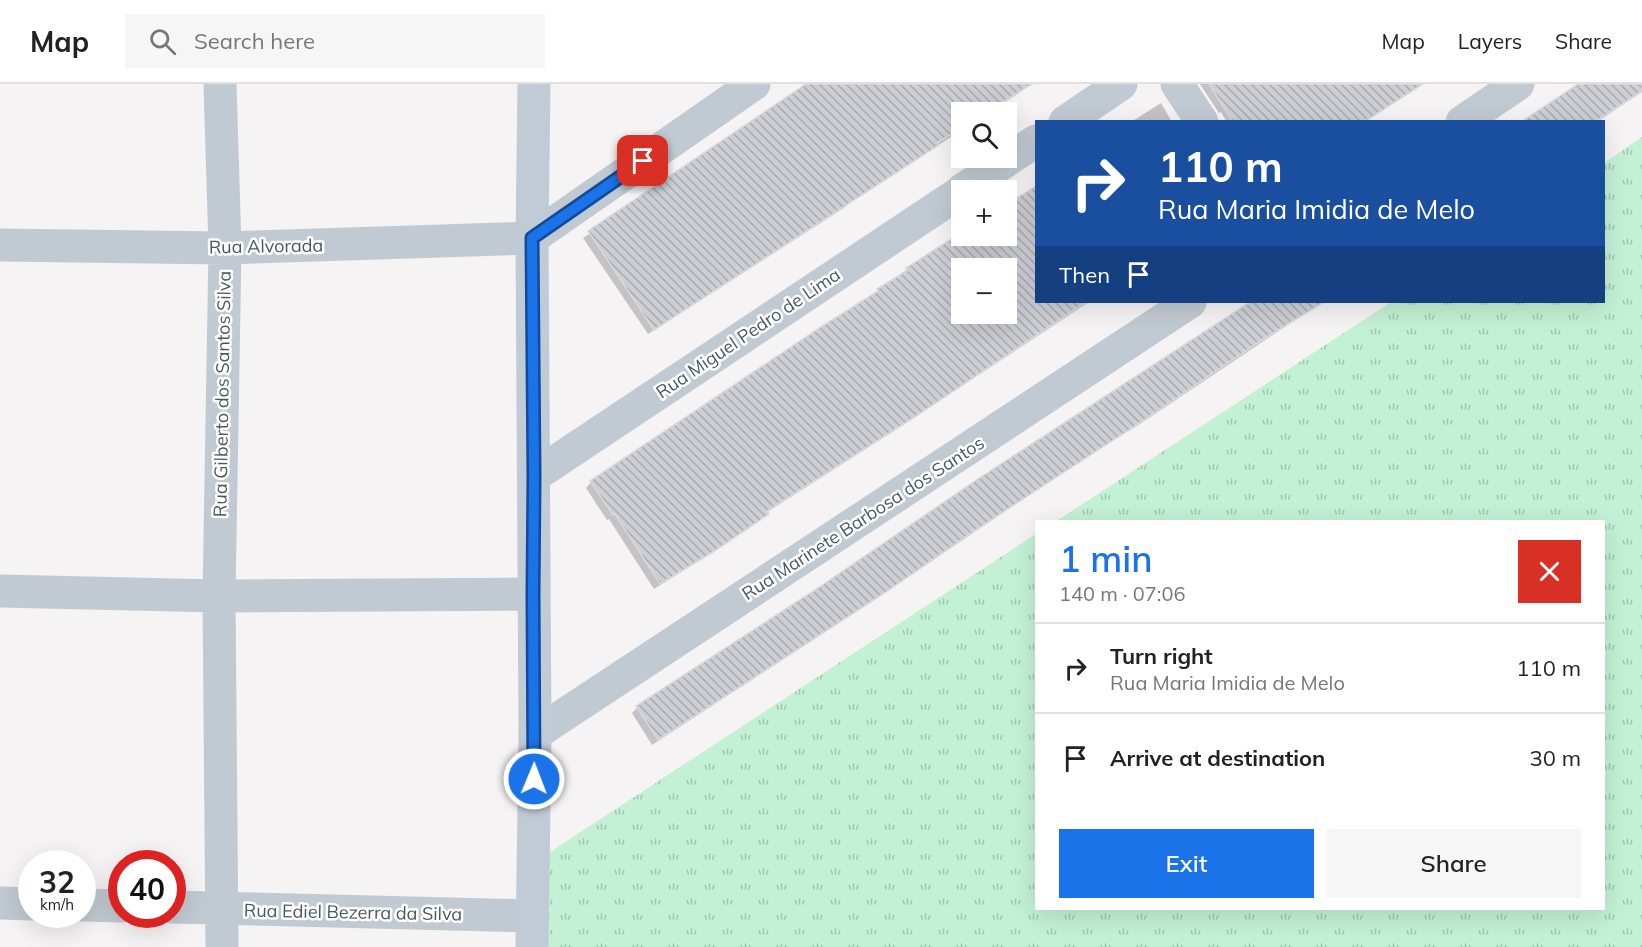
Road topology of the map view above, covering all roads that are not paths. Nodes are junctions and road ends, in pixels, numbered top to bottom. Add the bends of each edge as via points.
1 (220, 84) edge
2 (534, 84) edge
3 (754, 84) edge
4 (1121, 84) edge
5 (1177, 84) edge
6 (1518, 84) edge
7 (1068, 120) edge
8 (1201, 120) edge
9 (1465, 120) edge
10 (1035, 142) edge
11 (978, 180) edge
12 (951, 198) edge
13 (532, 238) junction
14 (0, 245) edge
15 (225, 248) junction
16 (1188, 303) edge
17 (534, 476) junction
18 (0, 591) edge
19 (533, 594) junction
20 (219, 596) junction
21 (535, 734) junction
22 (0, 903) edge
23 (18, 904) edge
24 (186, 908) edge
25 (221, 909) junction
26 (532, 931) edge
27 (222, 947) edge

1 - 15 street, Rua Gilberto dos Santos Silva
2 - 13 street
3 - 13 street
4 - 7 street
5 - 8 street
6 - 9 street
10 - 11 street, Rua Miguel Pedro de Lima
12 - 17 street, Rua Miguel Pedro de Lima
13 - 15 street, Rua Alvorada
13 - 17 street
14 - 15 street, Rua Alvorada
15 - 20 street, Rua Gilberto dos Santos Silva
16 - 21 street, Rua Marinete Barbosa dos Santos
17 - 19 street
18 - 20 street
19 - 20 street
19 - 21 street
20 - 25 street, Rua Gilberto dos Santos Silva
21 - 26 street
22 - 23 street
24 - 25 street, Rua Ediel Bezerra da Silva
25 - 26 street, Rua Ediel Bezerra da Silva
25 - 27 street, Rua Gilberto dos Santos Silva

